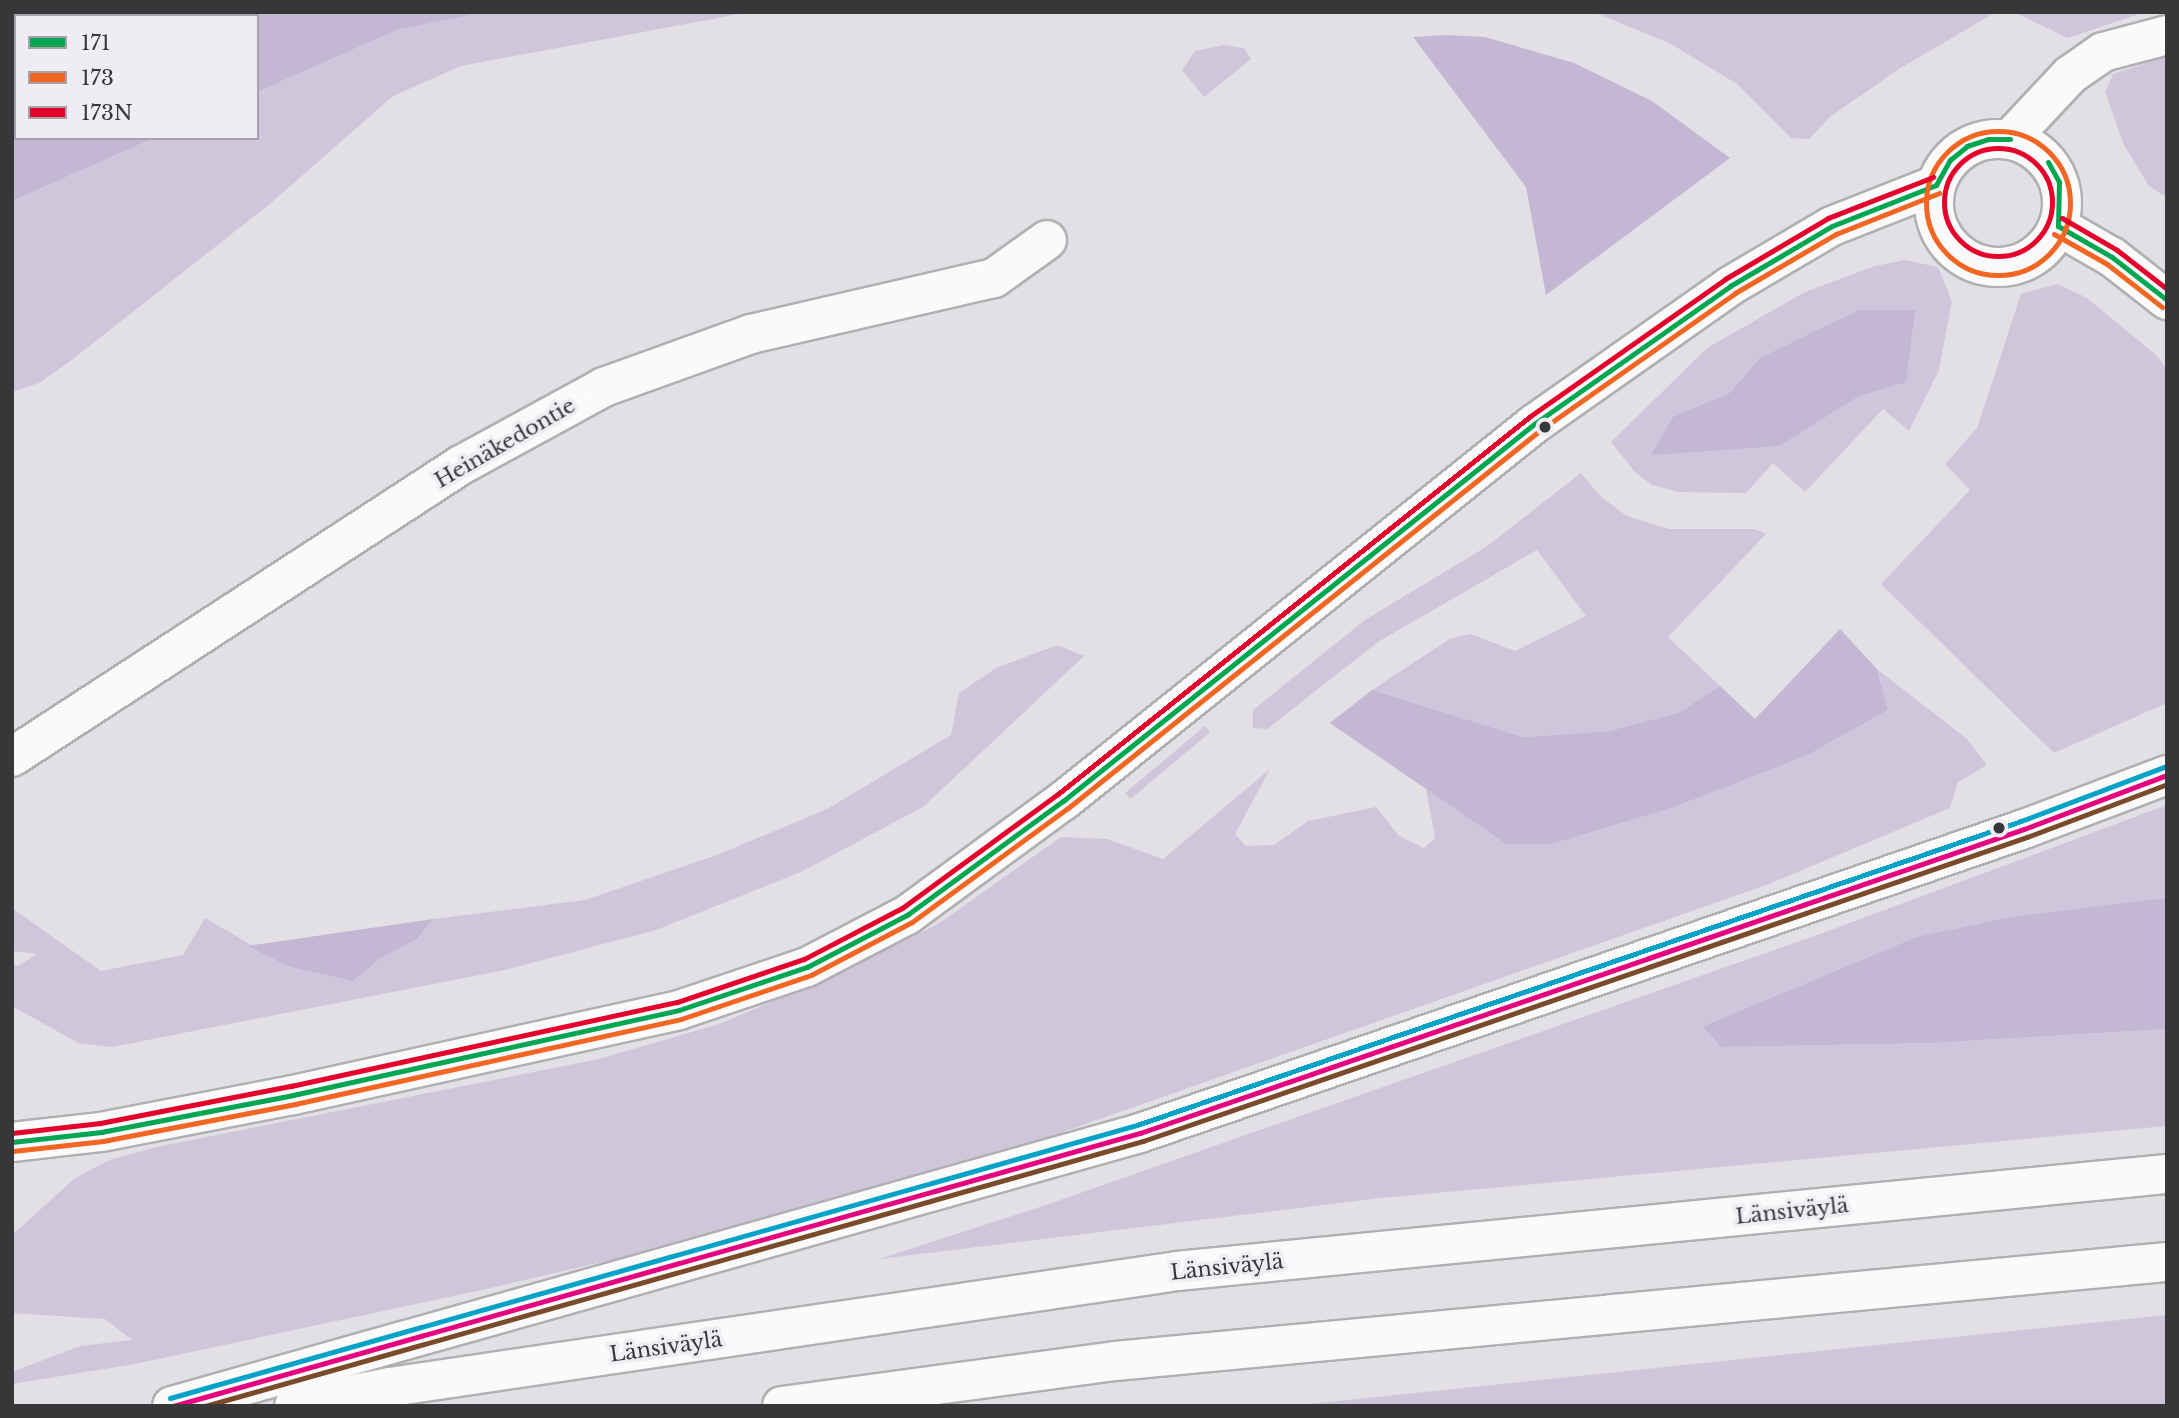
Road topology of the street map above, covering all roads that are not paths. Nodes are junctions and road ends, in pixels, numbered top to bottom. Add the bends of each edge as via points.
1 (2167, 35) edge
2 (2010, 139) junction
3 (1936, 185) junction
4 (2058, 226) junction
5 (1046, 240) dead end
6 (2167, 300) edge
7 (12, 757) edge
8 (2167, 775) edge
9 (12, 1142) edge
10 (12, 1165) edge
11 (12, 1170) edge
12 (2167, 1174) edge
13 (2167, 1262) edge
14 (172, 1406) edge
15 (294, 1406) edge
16 (782, 1406) edge

1 - 2 main road via 2103,52 2070,75
2 - 3 main road via 1988,139 1967,146 1950,160
2 - 4 main road via 2048,162 2059,182
3 - 4 main road via 1935,216 1941,233 1953,248 1985,266 2003,266 2036,254
3 - 9 main road via 1851,217 1730,286 1534,424 1052,809 907,915 807,967 679,1010 293,1095 101,1132
4 - 6 main road via 2112,257
5 - 7 main road, Heinäkedontie via 994,278 751,334 604,387 461,466
8 - 14 main road via 2025,829 1140,1133
10 - 11 main road
12 - 15 main road, Länsiväylä via 1177,1271 390,1387
13 - 16 main road via 1115,1361

